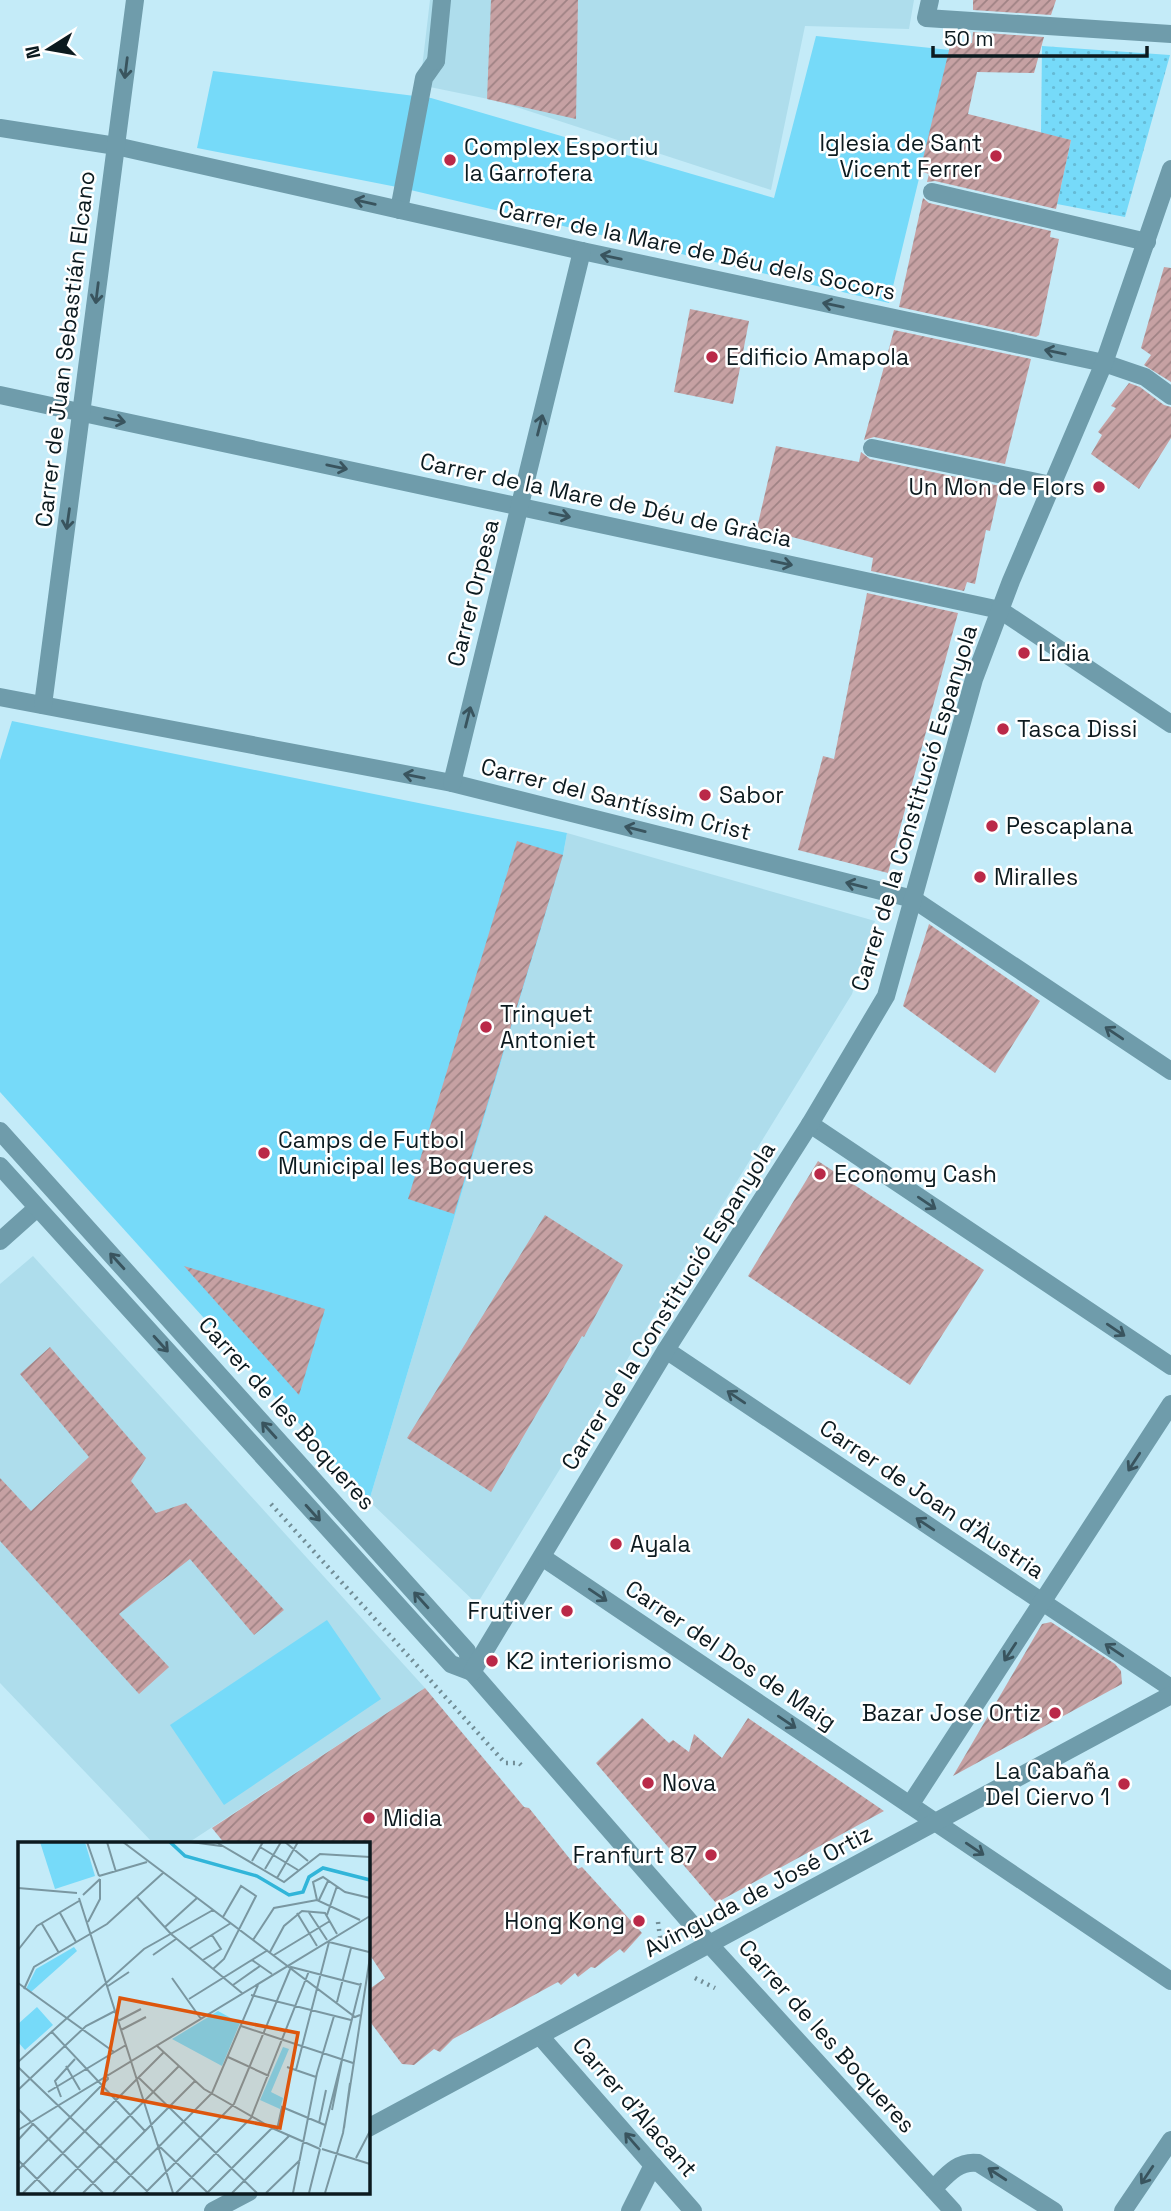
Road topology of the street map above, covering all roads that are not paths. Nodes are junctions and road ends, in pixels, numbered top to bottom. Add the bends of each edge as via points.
1 (135, 0) edge
2 (442, 0) edge
3 (930, 0) edge
4 (1171, 34) edge
5 (0, 128) edge
6 (116, 146) junction
7 (1171, 169) edge
8 (932, 192) dead end
9 (400, 210) junction
10 (1147, 242) junction
11 (582, 251) junction
12 (1104, 363) junction
13 (0, 395) edge
14 (1171, 396) edge
15 (82, 413) junction
16 (872, 447) dead end
17 (1051, 485) junction
18 (520, 506) junction
19 (1000, 610) junction
20 (0, 697) edge
21 (43, 705) junction
22 (1171, 724) edge
23 (452, 783) junction
24 (913, 899) junction
25 (1171, 1071) edge
26 (810, 1124) junction
27 (0, 1131) edge
28 (0, 1166) edge
29 (56, 1193) junction
30 (37, 1208) junction
31 (0, 1241) edge
32 (666, 1350) junction
33 (1171, 1366) edge
34 (1171, 1404) edge
35 (542, 1557) junction
36 (1042, 1602) junction
37 (472, 1672) junction
38 (1171, 1688) edge
39 (1171, 1695) edge
40 (910, 1805) junction
41 (936, 1823) junction
42 (710, 1945) junction
43 (1171, 1981) edge
44 (540, 2036) junction
45 (370, 2123) edge
46 (1171, 2140) edge
47 (653, 2165) junction
48 (933, 2189) junction
49 (245, 2194) edge
50 (213, 2211) edge
51 (630, 2211) edge
52 (693, 2211) edge
53 (953, 2211) edge
54 (1054, 2211) edge
55 (1123, 2211) edge

1 -> 6 street, Carrer de Juan Sebastián Elcano
2 - 9 street via 436,61 424,78
3 - 4 street via 926,18
5 - 6 street, Carrer de la Mare de Déu dels Socors
9 -> 6 street, Carrer de la Mare de Déu dels Socors
6 -> 15 street, Carrer de Juan Sebastián Elcano
7 - 10 street, Carrer de la Constitució Espanyola
8 - 10 street
9 - 11 street, Carrer de la Mare de Déu dels Socors
10 - 12 street, Carrer de la Constitució Espanyola
12 -> 11 street, Carrer de la Mare de Déu dels Socors
18 -> 11 street, Carrer Orpesa
12 - 14 street, Carrer de la Mare de Déu dels Socors via 1144,377
12 - 17 street, Carrer de la Constitució Espanyola
13 - 15 street, Carrer de la Mare de Déu de Gràcia
15 -> 18 street, Carrer de la Mare de Déu de Gràcia
15 -> 21 street, Carrer de Juan Sebastián Elcano
16 - 17 street
17 - 19 street, Carrer de la Constitució Espanyola
18 -> 19 street, Carrer de la Mare de Déu de Gràcia
23 -> 18 street, Carrer Orpesa
19 - 22 street, Carrer de la Mare de Déu de Gràcia
19 - 24 street, Carrer de la Constitució Espanyola via 974,679
20 - 21 street, Carrer del Santíssim Crist
23 -> 21 street, Carrer del Santíssim Crist
24 -> 23 street, Carrer del Santíssim Crist
25 -> 24 street, Carrer del Santíssim Crist
24 - 26 street, Carrer de la Constitució Espanyola via 886,996
26 - 32 street, Carrer de la Constitució Espanyola
26 -> 33 street
27 - 29 street, Carrer de les Boqueres
28 - 30 street, Carrer de les Boqueres
29 - 30 street
37 -> 29 street, Carrer de les Boqueres via 467,1651
30 - 31 street
30 -> 37 street, Carrer de les Boqueres via 451,1664
32 - 35 street, Carrer de la Constitució Espanyola
36 -> 32 street, Carrer de Joan d'Àustria
34 -> 36 street
35 - 37 street, Carrer de la Constitució Espanyola
35 -> 40 street, Carrer del Dos de Maig
38 -> 36 street, Carrer de Joan d'Àustria
36 -> 40 street
37 - 42 street, Carrer de les Boqueres
39 - 41 street, Avinguda de José Ortiz
40 - 41 street, Carrer del Dos de Maig
41 - 42 street, Avinguda de José Ortiz
41 -> 43 street, Carrer del Dos de Maig
42 - 44 street, Avinguda de José Ortiz
42 - 48 street, Carrer de les Boqueres
44 - 45 street, Avinguda de José Ortiz
47 -> 44 street, Carrer d'Alacant
46 -> 55 street
47 - 51 street
47 - 52 street, Carrer d'Alacant
48 - 53 street, Carrer de les Boqueres
54 -> 48 street via 978,2162 960,2165
49 - 50 street

